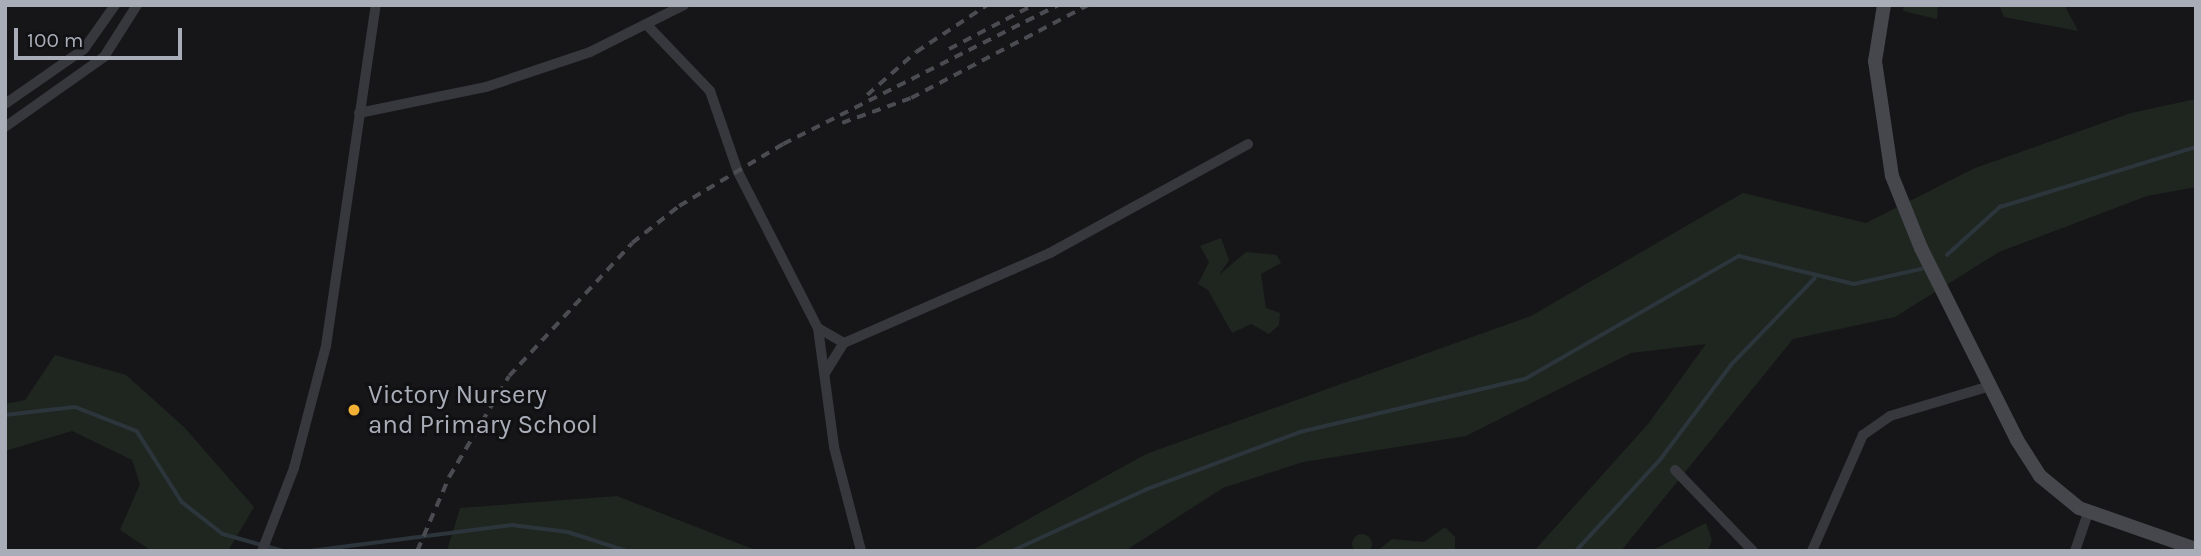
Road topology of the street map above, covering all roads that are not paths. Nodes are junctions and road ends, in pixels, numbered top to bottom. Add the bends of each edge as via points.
1 (115, 5) edge
2 (137, 5) edge
3 (376, 5) edge
4 (684, 5) edge
5 (1884, 5) edge
6 (647, 25) junction
7 (5, 104) edge
8 (359, 113) junction
9 (5, 127) edge
10 (1248, 144) dead end
11 (818, 328) junction
12 (844, 342) junction
13 (825, 373) junction
14 (1990, 386) junction
15 (1675, 470) dead end
16 (2088, 513) junction
17 (2196, 549) edge
18 (262, 551) edge
19 (861, 551) edge
20 (1753, 551) edge
21 (1812, 551) edge
22 (2075, 551) edge

1 - 7 street via 84,48
2 - 9 street via 104,57
3 - 8 street
4 - 6 street
5 - 14 street via 1875,61 1892,176
6 - 8 street via 486,87
6 - 11 street via 710,91 738,172
8 - 18 street via 326,346 293,468
10 - 12 street via 1050,253
11 - 12 street
11 - 13 street
12 - 13 street
13 - 19 street via 834,447
14 - 16 street via 2040,476
14 - 21 street via 1890,416 1863,435
15 - 20 street
16 - 17 street
16 - 22 street

